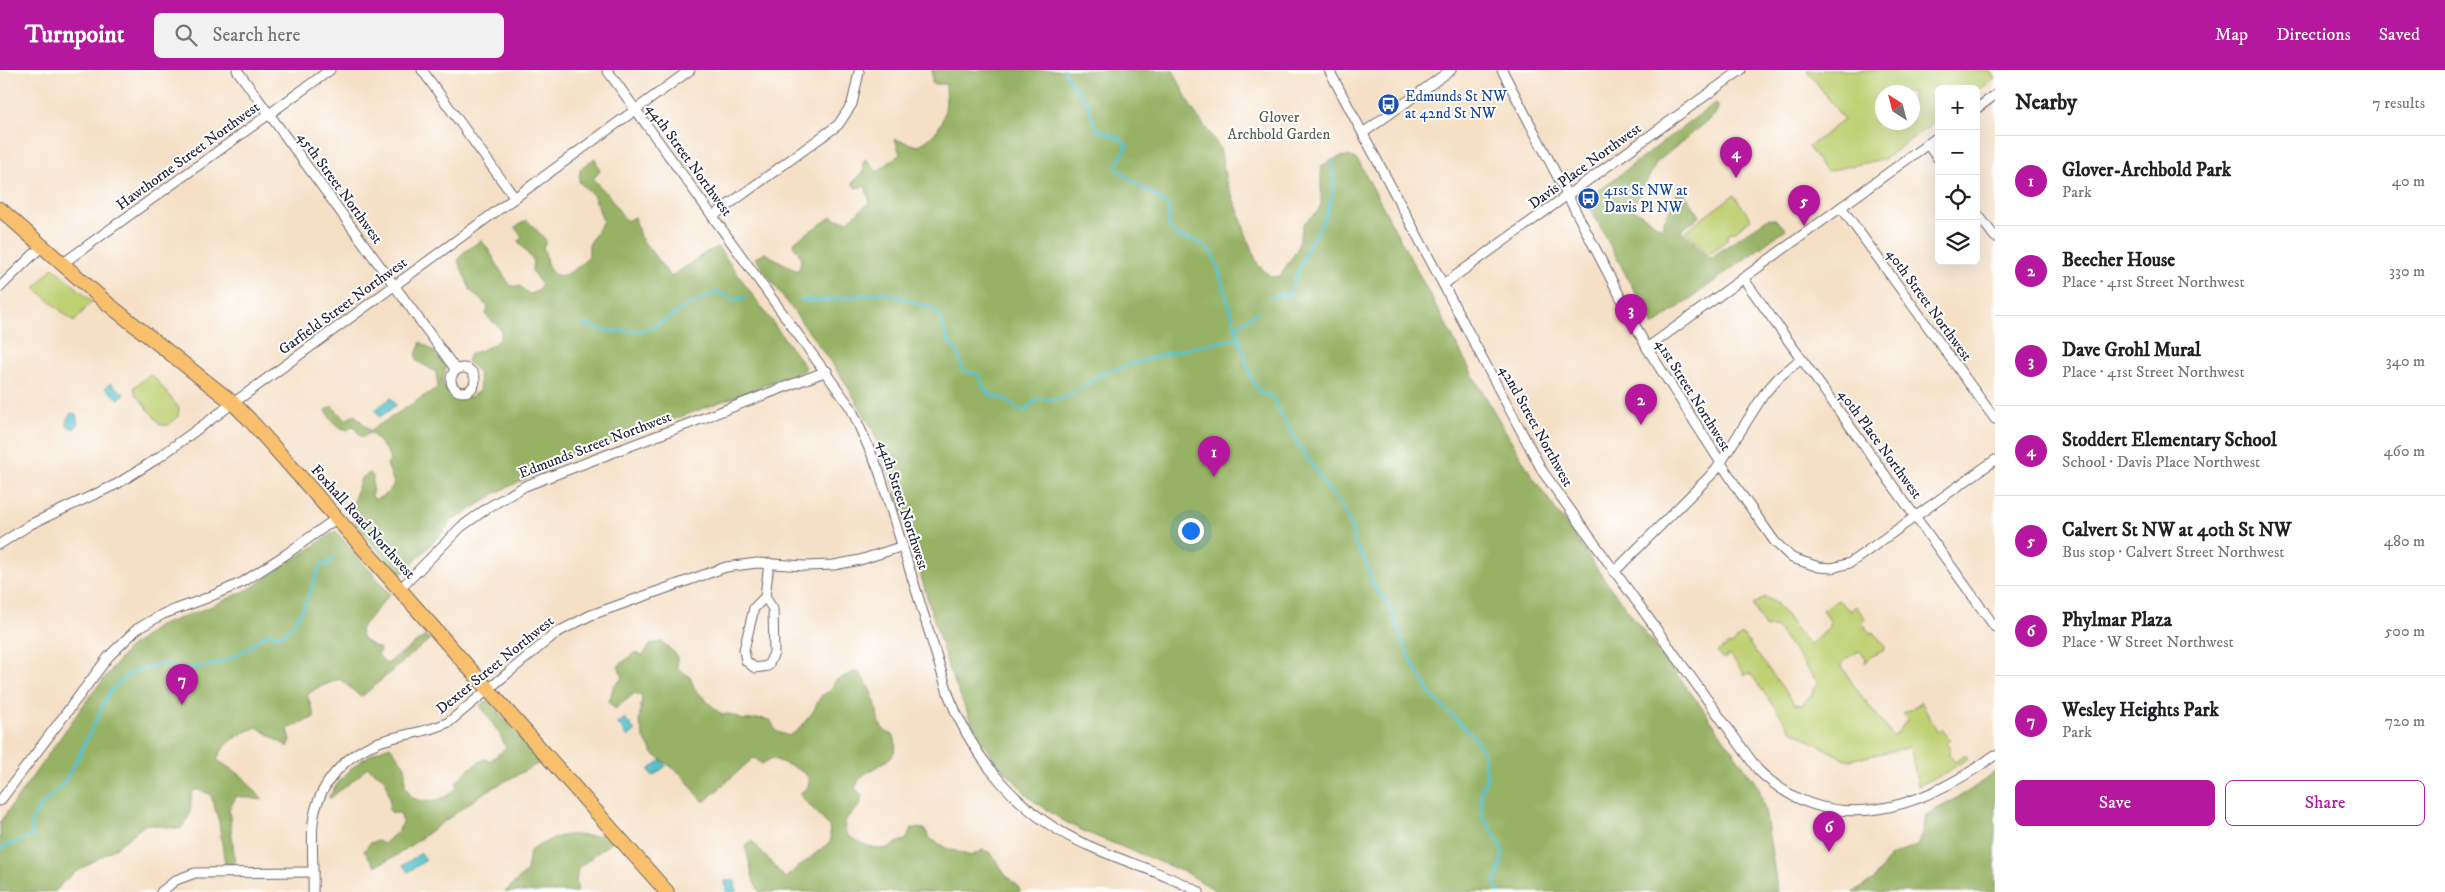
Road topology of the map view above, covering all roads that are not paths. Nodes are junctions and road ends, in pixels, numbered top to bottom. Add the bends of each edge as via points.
1 (237, 70) edge
2 (330, 70) edge
3 (422, 70) edge
4 (607, 70) edge
5 (690, 70) edge
6 (1330, 70) edge
7 (1451, 70) edge
8 (1502, 70) edge
9 (1741, 70) edge
10 (859, 71) edge
11 (1995, 95) edge
12 (1980, 106) edge
13 (635, 110) junction
14 (269, 114) junction
15 (1363, 133) junction
16 (1935, 139) edge
17 (1927, 144) junction
18 (1935, 155) edge
19 (1568, 195) junction
20 (514, 197) junction
21 (1841, 207) junction
22 (0, 208) edge
23 (713, 216) junction
24 (1980, 217) edge
25 (1995, 238) edge
26 (42, 246) junction
27 (62, 264) junction
28 (1743, 278) junction
29 (1444, 284) junction
30 (394, 286) junction
31 (0, 287) edge
32 (1647, 348) junction
33 (1801, 359) junction
34 (456, 370) dead end
35 (827, 372) junction
36 (233, 403) junction
37 (1995, 419) edge
38 (1995, 460) edge
39 (1720, 465) junction
40 (1916, 517) junction
41 (338, 518) junction
42 (0, 544) edge
43 (903, 546) junction
44 (769, 563) junction
45 (1614, 572) junction
46 (400, 589) junction
47 (765, 597) junction
48 (1995, 627) edge
49 (489, 690) junction
50 (1995, 755) edge
51 (0, 801) edge
52 (314, 872) junction
53 (161, 892) edge
54 (313, 892) edge
55 (667, 892) edge
56 (1199, 892) edge

1 - 14 street, 45th Street Northwest
2 - 14 street, Hawthorne Street Northwest
3 - 20 street
4 - 13 street, 44th Street Northwest
5 - 13 street, Garfield Street Northwest
6 - 15 street, 42nd Street Northwest
7 - 15 street
8 - 19 street, 41st Street Northwest
9 - 19 street, Davis Place Northwest
10 - 23 street via 852,104 838,125
11 - 12 street
13 - 20 street, Garfield Street Northwest
13 - 23 street, 44th Street Northwest
14 - 27 street, Hawthorne Street Northwest
14 - 30 street, 45th Street Northwest
15 - 29 street, 42nd Street Northwest
16 - 17 street
17 - 18 street
17 - 21 street
19 - 29 street, Davis Place Northwest
19 - 32 street, 41st Street Northwest
20 - 30 street, Garfield Street Northwest
21 - 28 street
21 - 37 street, 40th Street Northwest
22 - 26 main road, Foxhall Road Northwest
23 - 35 street, 44th Street Northwest
24 - 25 street
26 - 27 main road, Foxhall Road Northwest
26 - 31 street
27 - 36 main road, Foxhall Road Northwest via 129,322
28 - 32 street
28 - 33 street, 40th Place Northwest
29 - 45 street, 42nd Street Northwest via 1540,468
30 - 34 street, 45th Street Northwest
30 - 36 street, Garfield Street Northwest
32 - 39 street, 41st Street Northwest
33 - 39 street via 1768,390
33 - 40 street, 40th Place Northwest
35 - 43 street, 44th Street Northwest via 852,408 869,444
35 - 46 street, Edmunds Street Northwest via 525,486 461,527
36 - 41 main road, Foxhall Road Northwest
36 - 42 street, Garfield Street Northwest via 129,477 31,524
38 - 40 street, 41st Street Northwest
39 - 40 street, 41st Street Northwest via 1775,542 1786,554 1805,564 1839,566 1864,555
39 - 45 street
40 - 48 street, 40th Place Northwest
41 - 46 main road, Foxhall Road Northwest
41 - 51 street via 248,579 163,614 137,629 112,653
43 - 44 street, Dexter Street Northwest via 834,565
43 - 56 street, 44th Street Northwest via 953,707 1001,782 1031,811 1072,838 1166,875
44 - 47 street
44 - 49 street, Dexter Street Northwest via 736,565 712,571 582,618 556,633
45 - 50 street, 42nd Street Northwest via 1755,766 1779,786 1808,802 1850,811 1898,806 1948,786
46 - 49 main road, Foxhall Road Northwest
47 - 47 street via 754,608 744,650 746,662 755,668 768,666 774,653 772,609
49 - 52 street, Dexter Street Northwest via 449,722 368,747 342,765 328,782 316,809 313,824
49 - 55 main road, Foxhall Road Northwest
52 - 53 street via 198,873 176,880
52 - 54 street, Dexter Street Northwest

